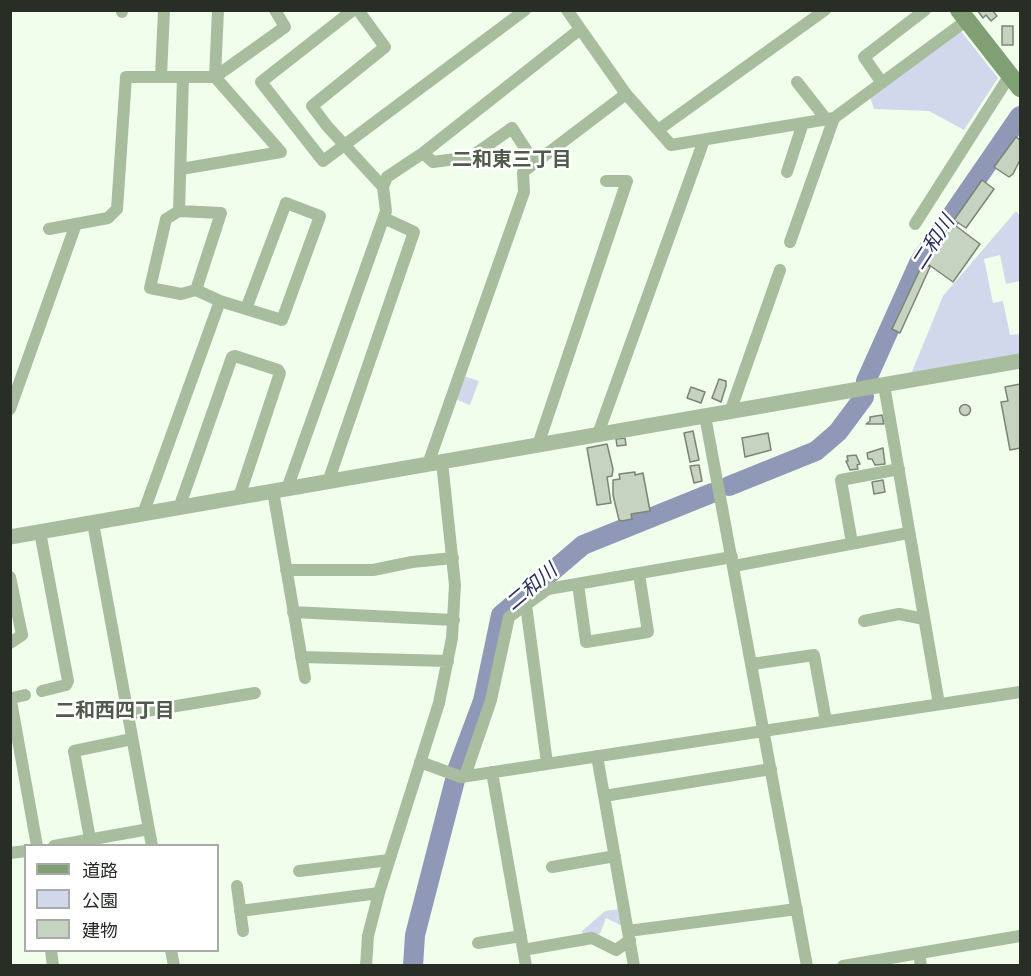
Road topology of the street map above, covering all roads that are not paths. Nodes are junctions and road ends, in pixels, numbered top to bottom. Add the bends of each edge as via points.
1 (164, 10) edge
2 (218, 10) edge
3 (275, 10) edge
4 (353, 10) edge
5 (358, 10) edge
6 (525, 10) edge
7 (567, 10) edge
8 (825, 10) edge
9 (925, 10) edge
10 (963, 15) edge
11 (579, 30) junction
12 (161, 76) junction
13 (183, 77) junction
14 (215, 77) junction
15 (1017, 81) edge
16 (797, 82) dead end
17 (882, 83) junction
18 (626, 94) junction
19 (830, 118) junction
20 (803, 123) junction
21 (658, 130) junction
22 (704, 140) junction
23 (344, 144) junction
24 (423, 153) junction
25 (534, 162) junction
26 (181, 169) junction
27 (788, 172) dead end
28 (606, 181) dead end
29 (383, 187) junction
30 (179, 211) junction
31 (384, 218) junction
32 (76, 224) junction
33 (915, 224) dead end
34 (49, 229) dead end
35 (790, 242) dead end
36 (780, 270) dead end
37 (196, 290) junction
38 (220, 301) junction
39 (246, 309) junction
40 (1020, 361) edge
41 (884, 385) junction
42 (10, 409) edge
43 (730, 412) junction
44 (705, 416) junction
45 (598, 434) junction
46 (538, 445) junction
47 (435, 463) junction
48 (899, 469) junction
49 (328, 482) junction
50 (280, 490) junction
51 (239, 497) junction
52 (179, 508) junction
53 (144, 514) junction
54 (93, 523) junction
55 (40, 532) junction
56 (908, 533) junction
57 (10, 537) edge
58 (852, 543) junction
59 (453, 558) junction
60 (733, 561) junction
61 (286, 570) junction
62 (639, 574) junction
63 (10, 577) edge
64 (578, 584) junction
65 (526, 605) junction
66 (293, 612) junction
67 (924, 619) junction
68 (454, 620) junction
69 (864, 621) dead end
70 (10, 643) edge
71 (301, 657) junction
72 (448, 661) junction
73 (752, 664) junction
74 (305, 678) dead end
75 (42, 691) dead end
76 (1020, 692) edge
77 (255, 693) dead end
78 (25, 695) dead end
79 (939, 704) junction
80 (128, 714) junction
81 (826, 721) junction
82 (764, 730) junction
83 (132, 739) junction
84 (597, 756) junction
85 (420, 762) junction
86 (548, 763) junction
87 (771, 769) junction
88 (492, 772) junction
89 (458, 775) junction
90 (604, 796) junction
91 (149, 829) junction
92 (90, 839) junction
93 (37, 844) edge
94 (64, 844) edge
95 (152, 844) edge
96 (615, 856) junction
97 (389, 860) junction
98 (552, 867) dead end
99 (299, 871) dead end
100 (237, 886) dead end
101 (379, 893) junction
102 (797, 909) junction
103 (240, 911) junction
104 (243, 931) dead end
105 (629, 935) junction
106 (521, 936) junction
107 (1020, 936) edge
108 (478, 944) dead end
109 (523, 950) junction
110 (920, 959) edge
111 (366, 966) edge
112 (526, 966) edge
113 (634, 966) edge
114 (807, 966) edge
115 (843, 966) edge

1 - 12 street
2 - 14 street
3 - 14 street via 285,27
4 - 23 street via 261,82 322,161
5 - 23 street via 385,47 312,105
6 - 23 street
7 - 11 street
8 - 21 street
9 - 17 street via 864,57
10 - 15 main road
10 - 17 street
11 - 18 street
11 - 24 street
12 - 13 street
12 - 32 street via 131,76 123,81 117,209 108,218
13 - 14 street
13 - 26 street
14 - 26 street via 281,152
15 - 33 street
16 - 19 street
17 - 19 street
18 - 21 street
18 - 25 street
19 - 20 street
19 - 35 street
20 - 22 street
20 - 27 street
21 - 22 street via 671,145
22 - 45 street
23 - 29 street
24 - 25 street via 432,162 471,158 512,128
24 - 29 street via 387,177
25 - 47 street via 523,172 524,192
26 - 30 street
28 - 46 street via 627,181
29 - 31 street
30 - 37 street via 221,213
30 - 37 street via 166,219 150,288 181,294
31 - 49 street via 414,232
31 - 50 street
32 - 34 street
32 - 42 street
36 - 43 street
37 - 38 street
38 - 39 street
38 - 53 street
39 - 39 street via 282,320 320,216 286,202
40 - 41 street
41 - 43 street
41 - 48 street
43 - 44 street
44 - 45 street
44 - 60 street
45 - 46 street
46 - 47 street
47 - 49 street
47 - 59 street
48 - 56 street
48 - 58 street via 841,480
49 - 50 street
50 - 51 street
50 - 61 street
51 - 52 street
51 - 52 street via 280,373 235,356
52 - 53 street
53 - 54 street
54 - 55 street
54 - 80 street
55 - 57 street
55 - 75 street via 68,681 66,685
56 - 58 street
56 - 67 street
58 - 60 street
59 - 61 street via 373,570
59 - 68 street
60 - 62 street
60 - 73 street
61 - 66 street
62 - 64 street
62 - 64 street via 648,632 586,642
63 - 70 street via 22,635
64 - 65 street via 548,590
65 - 86 street
65 - 89 street via 509,617 491,700
66 - 68 street
66 - 71 street
67 - 69 street via 899,614
67 - 79 street
68 - 72 street
71 - 72 street
71 - 74 street
72 - 85 street
73 - 81 street via 814,656
73 - 82 street
76 - 79 street
77 - 80 street
78 - 93 street via 11,701
79 - 81 street
80 - 83 street
81 - 82 street
82 - 84 street
82 - 87 street
83 - 91 street
83 - 92 street via 74,751
84 - 86 street
84 - 90 street
85 - 89 street
85 - 97 street
86 - 88 street
87 - 90 street
87 - 102 street
88 - 89 street
88 - 106 street
90 - 96 street
91 - 92 street
91 - 95 street
92 - 94 street
96 - 98 street
96 - 105 street
97 - 99 street
97 - 101 street
100 - 103 street
101 - 103 street
101 - 111 street via 368,936
102 - 105 street
102 - 114 street
103 - 104 street
105 - 109 street via 616,950 592,938
105 - 113 street
106 - 108 street
106 - 109 street
107 - 110 street
109 - 112 street
110 - 115 street

